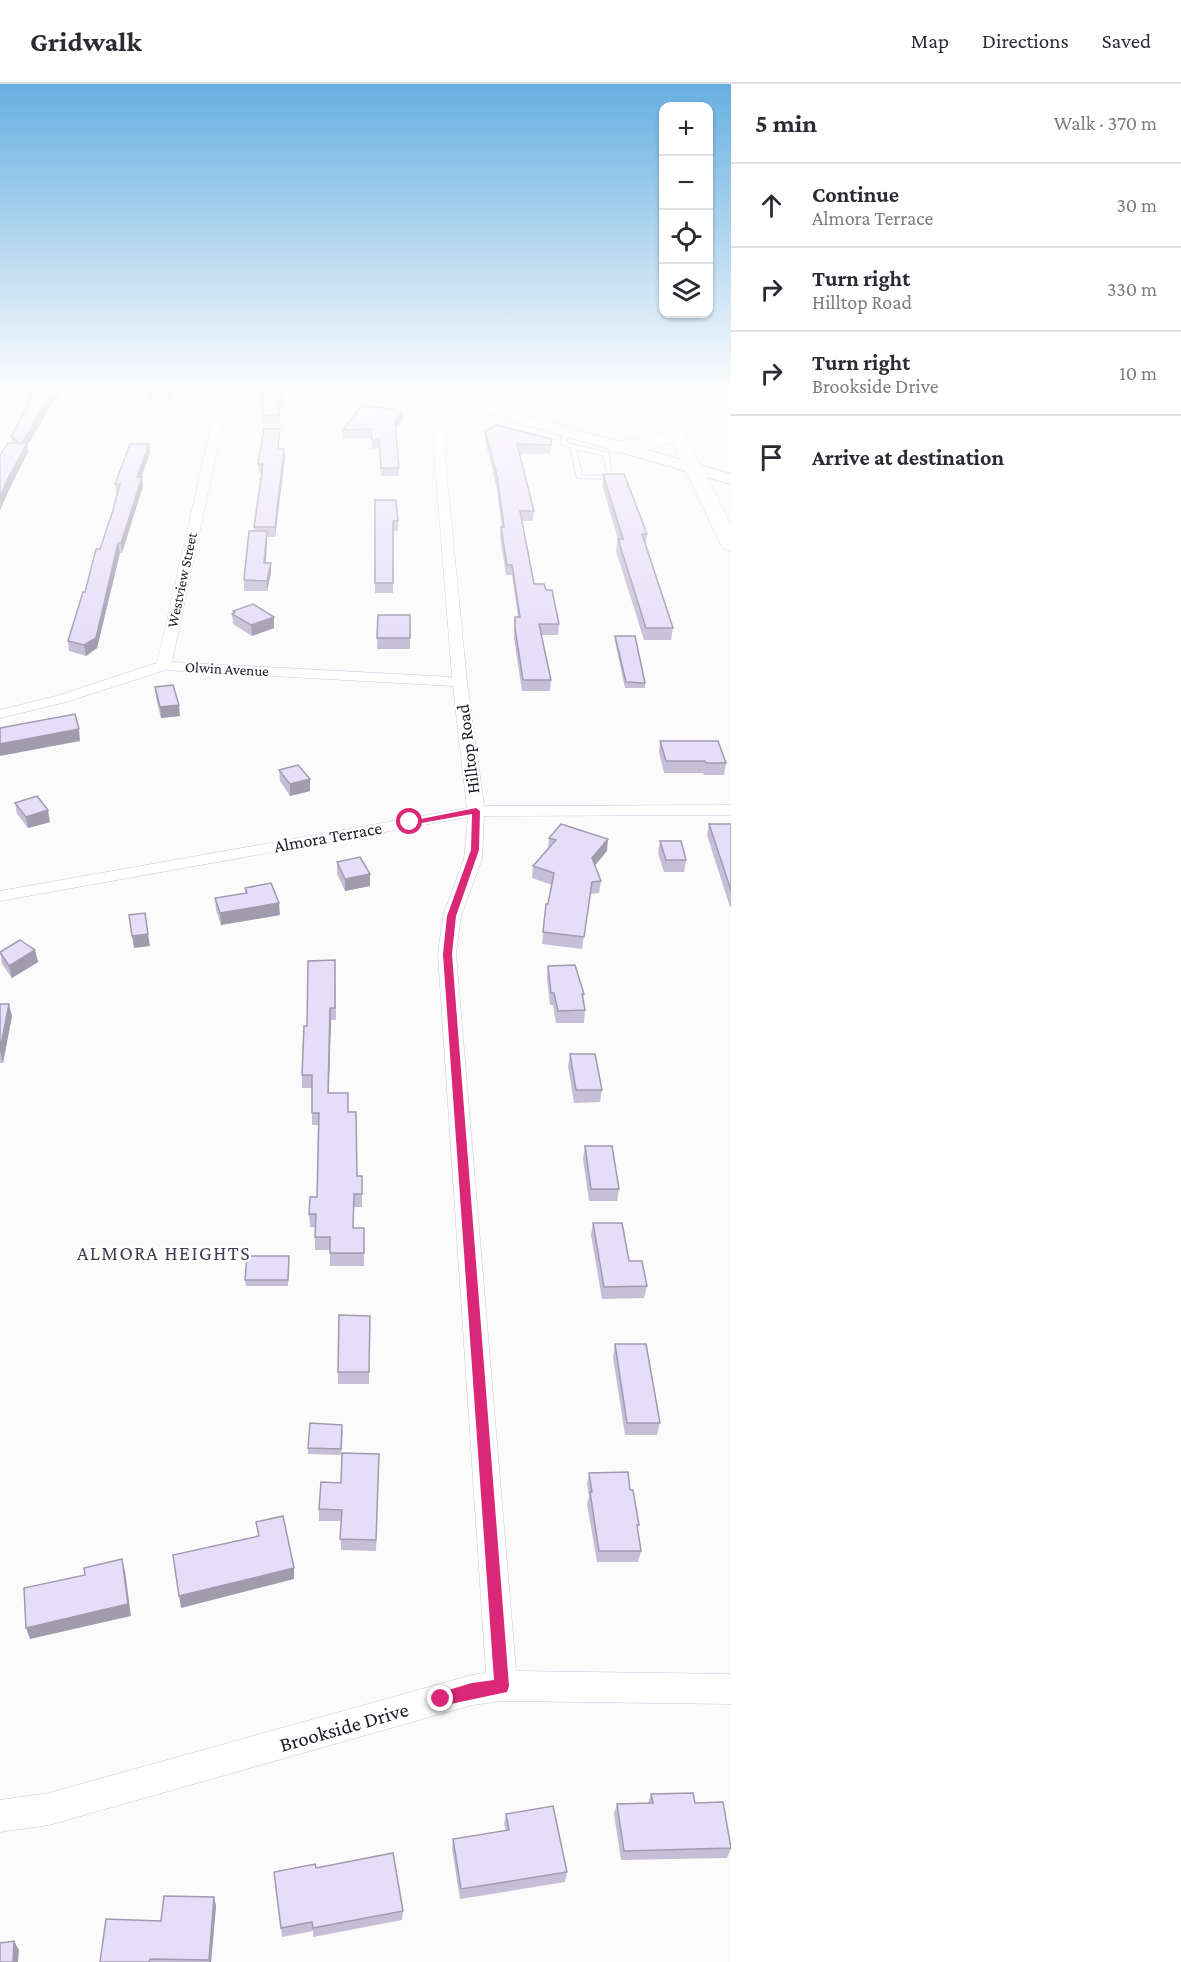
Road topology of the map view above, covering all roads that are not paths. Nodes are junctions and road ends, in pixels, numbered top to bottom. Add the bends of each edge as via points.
1 (206, 476) edge
2 (442, 476) edge
3 (579, 476) edge
4 (611, 476) edge
5 (697, 476) edge
6 (731, 495) edge
7 (712, 504) junction
8 (731, 545) edge
9 (164, 666) junction
10 (460, 682) junction
11 (0, 714) edge
12 (731, 810) edge
13 (476, 811) junction
14 (0, 896) edge
15 (502, 1686) junction
16 (731, 1689) edge
17 (0, 1816) edge

1 - 9 street, Westview Street
2 - 10 street, Hilltop Road
3 - 4 lane
5 - 7 main road
6 - 7 main road
7 - 8 main road
9 - 10 street, Olwin Avenue
9 - 11 street, Olwin Avenue
10 - 13 street, Hilltop Road
12 - 13 street, Almora Terrace
13 - 14 street, Almora Terrace
13 - 15 street, Hilltop Road via 475,850 452,916 447,954
15 - 16 street, Brookside Drive
15 - 17 street, Brookside Drive via 472,1690 49,1809

